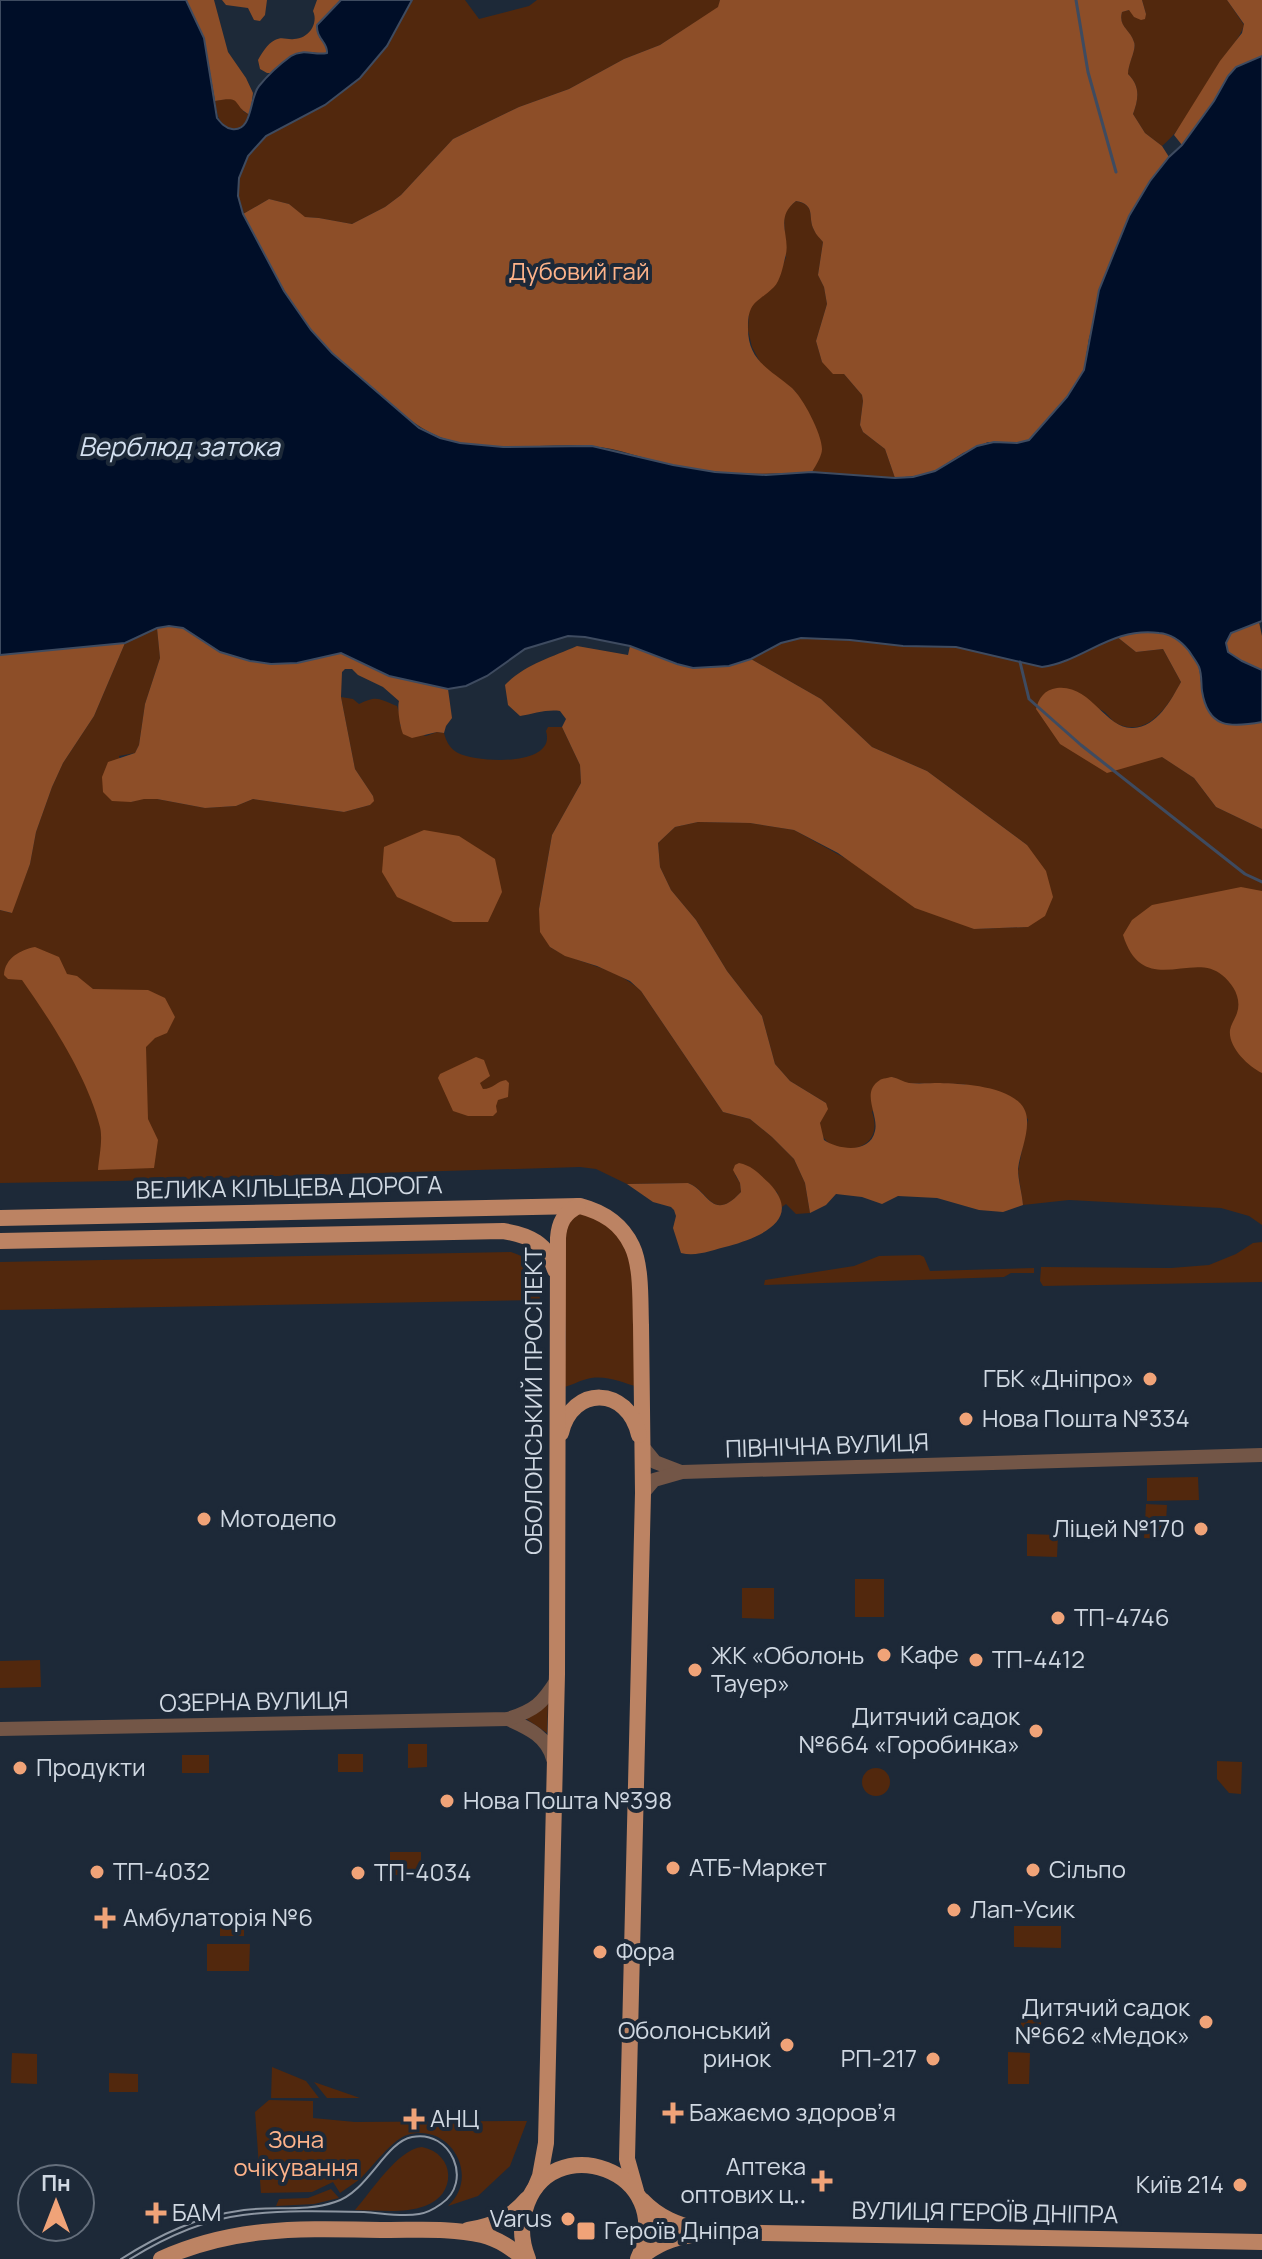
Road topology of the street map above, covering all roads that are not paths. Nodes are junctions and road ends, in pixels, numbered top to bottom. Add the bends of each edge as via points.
1 (580, 1206) junction
2 (0, 1218) edge
3 (0, 1241) edge
4 (557, 1276) junction
5 (642, 1446) junction
6 (558, 1447) junction
7 (1262, 1455) edge
8 (682, 1472) junction
9 (643, 1493) junction
10 (557, 1680) junction
11 (508, 1719) junction
12 (0, 1729) edge
13 (554, 1763) junction
14 (532, 2192) junction
15 (638, 2195) junction
16 (459, 2231) junction
17 (708, 2232) junction
18 (1262, 2242) edge
19 (161, 2259) edge
20 (526, 2259) edge
21 (639, 2259) edge

1 - 2 main road, ВЕЛИКА КІЛЬЦЕВА ДОРОГА
1 - 4 main road, ОБОЛОНСЬКИЙ ПРОСПЕКТ via 567,1213 559,1227
1 - 5 main road via 610,1218 635,1251
3 - 4 main road, ВЕЛИКА КІЛЬЦЕВА ДОРОГА via 503,1231 521,1234 545,1249
4 - 6 main road, ОБОЛОНСЬКИЙ ПРОСПЕКТ
5 - 6 main road via 633,1416 602,1398 581,1402 569,1413
5 - 8 street via 655,1462
5 - 9 main road
6 - 10 main road, ОБОЛОНСЬКИЙ ПРОСПЕКТ
7 - 8 street, ПІВНІЧНА ВУЛИЦЯ
8 - 9 street, ПІВНІЧНА ВУЛИЦЯ via 654,1480
9 - 15 main road via 627,2159
10 - 11 street via 531,1712
10 - 13 main road, ОБОЛОНСЬКИЙ ПРОСПЕКТ
11 - 12 street, ОЗЕРНА ВУЛИЦЯ
11 - 13 street via 543,1739
13 - 14 main road, ОБОЛОНСЬКИЙ ПРОСПЕКТ via 546,2143
14 - 15 main road, ВУЛИЦЯ ГЕРОЇВ ДНІПРА via 553,2174 589,2165 618,2174
14 - 16 main road via 518,2210 497,2223
14 - 20 main road, ОБОЛОНСЬКИЙ ПРОСПЕКТ via 522,2226
15 - 17 main road, ВУЛИЦЯ ГЕРОЇВ ДНІПРА via 669,2221
15 - 21 main road via 646,2234
16 - 19 main road via 267,2230 215,2239
16 - 20 main road via 499,2241
17 - 18 main road, ВУЛИЦЯ ГЕРОЇВ ДНІПРА
17 - 21 main road, ВУЛИЦЯ ГЕРОЇВ ДНІПРА via 675,2237

